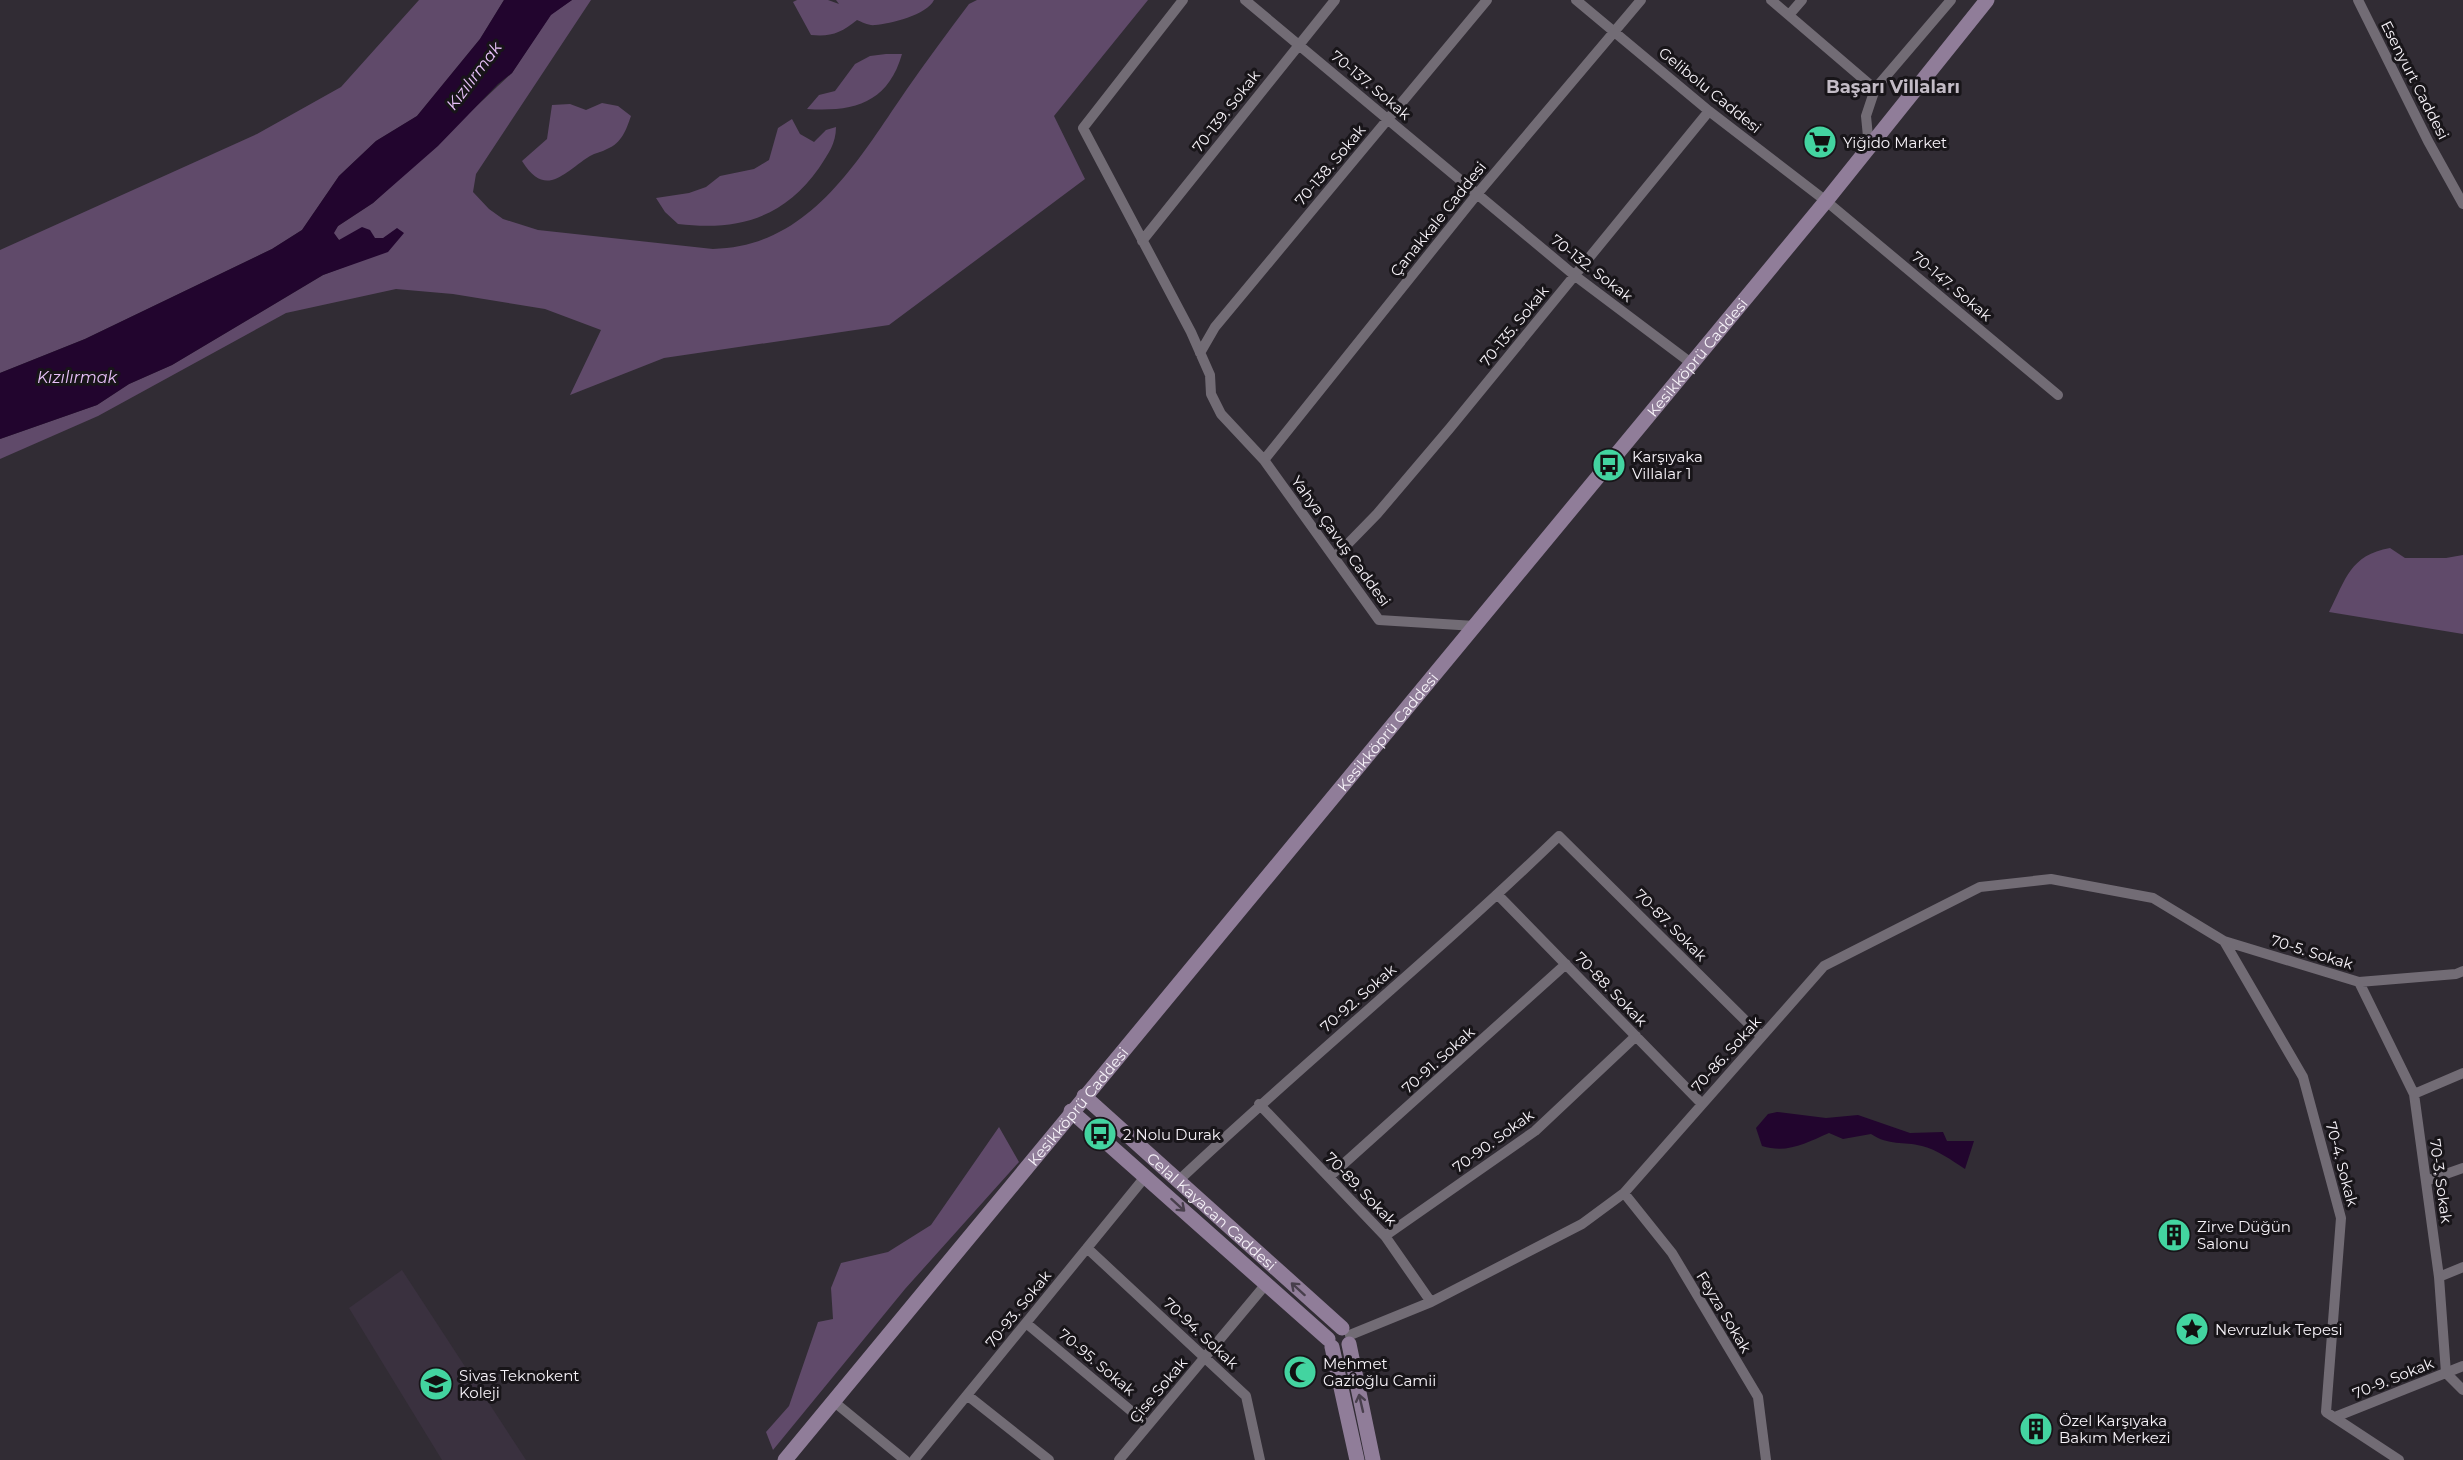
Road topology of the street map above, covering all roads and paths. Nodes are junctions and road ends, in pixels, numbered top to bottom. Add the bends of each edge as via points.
1 (1183, 0) edge
2 (1245, 0) edge
3 (1335, 0) edge
4 (1487, 0) edge
5 (1576, 0) edge
6 (1641, 0) edge
7 (1771, 0) edge
8 (1802, 0) edge
9 (1951, 0) edge
10 (1987, 0) edge
11 (2358, 0) edge
12 (1789, 15) junction
13 (1614, 31) junction
14 (1298, 44) junction
15 (1875, 89) junction
16 (1709, 111) junction
17 (1388, 119) junction
18 (1869, 147) junction
19 (1478, 193) junction
20 (1826, 201) junction
21 (2463, 204) edge
22 (1142, 241) junction
23 (1574, 275) junction
24 (1200, 353) junction
25 (1691, 363) junction
26 (2058, 394) dead end
27 (1264, 460) junction
28 (1336, 556) junction
29 (1475, 626) junction
30 (1559, 836) joint
31 (1498, 895) junction
32 (2153, 898) joint
33 (2224, 941) junction
34 (1566, 964) junction
35 (2463, 971) edge
36 (2360, 982) junction
37 (1636, 1036) junction
38 (1761, 1036) junction
39 (2463, 1074) edge
40 (2414, 1094) junction
41 (1084, 1096) junction
42 (1701, 1103) junction
43 (1259, 1104) junction
44 (1071, 1111) junction
45 (2463, 1168) edge
46 (1145, 1177) junction
47 (1329, 1177) junction
48 (2426, 1181) junction
49 (1177, 1182) junction
50 (1623, 1194) junction
51 (1385, 1236) junction
52 (1087, 1248) junction
53 (2463, 1267) edge
54 (2439, 1277) junction
55 (1266, 1284) junction
56 (1431, 1302) junction
57 (1026, 1323) junction
58 (1347, 1336) junction
59 (1330, 1343) junction
60 (1205, 1356) junction
61 (2463, 1366) edge
62 (2446, 1373) junction
63 (2463, 1390) edge
64 (967, 1395) junction
65 (833, 1401) junction
66 (2335, 1417) junction
67 (1148, 1425) junction
68 (784, 1460) edge
69 (905, 1460) edge
70 (914, 1460) edge
71 (1049, 1460) edge
72 (1119, 1460) edge
73 (1260, 1460) edge
74 (1357, 1460) edge
75 (1373, 1460) edge
76 (1766, 1460) edge
77 (2399, 1460) edge

1 - 22 street, Yahya Çavuş Caddesi via 1083,128
2 - 14 street, 70-137. Sokak
3 - 14 street, 70-139. Sokak
4 - 17 street, 70-138. Sokak
5 - 13 street, Gelibolu Caddesi
6 - 13 street, Çanakkale Caddesi
7 - 12 street
8 - 12 street
9 - 15 street
10 - 18 street, Kesikköprü Caddesi
11 - 21 street, Esenyurt Caddesi
12 - 15 street
13 - 16 street, Gelibolu Caddesi
13 - 19 street, Çanakkale Caddesi
14 - 17 street, 70-137. Sokak
14 - 22 street, 70-139. Sokak
15 - 18 street via 1866,116
16 - 20 street, Gelibolu Caddesi
16 - 23 street, 70-135. Sokak
17 - 19 street, 70-137. Sokak
17 - 24 street, 70-138. Sokak via 1215,327
18 - 20 street, Kesikköprü Caddesi
19 - 23 street, 70-132. Sokak
19 - 27 street, Çanakkale Caddesi
20 - 25 street, Kesikköprü Caddesi
20 - 26 street, 70-147. Sokak
22 - 24 street, Yahya Çavuş Caddesi
23 - 25 street, 70-132. Sokak
23 - 28 street, 70-135. Sokak via 1450,428
24 - 27 street, Yahya Çavuş Caddesi via 1221,414
25 - 29 street, Kesikköprü Caddesi
27 - 28 street, Yahya Çavuş Caddesi
28 - 29 street, Yahya Çavuş Caddesi via 1379,620
29 - 41 street, Kesikköprü Caddesi
30 - 31 street, 70-92. Sokak
30 - 38 street, 70-87. Sokak
31 - 34 street, 70-88. Sokak
31 - 43 street, 70-92. Sokak
32 - 33 street, 70-4. Sokak
32 - 38 street, 70-86. Sokak via 2051,879 1980,887 1824,966
33 - 36 street, 70-5. Sokak
33 - 66 street, 70-4. Sokak via 2303,1077 2341,1218 2326,1412
34 - 37 street, 70-88. Sokak
34 - 47 street, 70-91. Sokak
35 - 36 street, 70-5. Sokak
36 - 40 street, 70-3. Sokak
37 - 42 street, 70-88. Sokak
37 - 51 street, 70-90. Sokak via 1535,1131
38 - 42 street, 70-86. Sokak
39 - 40 street
40 - 48 street, 70-3. Sokak
41 - 44 street, Kesikköprü Caddesi
41 - 49 street, Celal Kayacan Caddesi
42 - 50 street, 70-86. Sokak
43 - 47 street, 70-89. Sokak
43 - 49 street, 70-92. Sokak
44 - 46 street, Celal Kayacan Caddesi
44 - 65 street, Kesikköprü Caddesi
45 - 48 street
46 - 52 street, 70-93. Sokak
46 -> 55 street, Celal Kayacan Caddesi
47 - 51 street, 70-89. Sokak
48 - 54 street, 70-3. Sokak
58 -> 49 street, Celal Kayacan Caddesi
50 - 56 street, 70-86. Sokak via 1581,1224
50 - 76 street, Feyza Sokak via 1672,1253 1758,1397
51 - 56 street, 70-89. Sokak
52 - 57 street, 70-93. Sokak
52 - 60 street, 70-94. Sokak
53 - 54 street
54 - 62 street, 70-3. Sokak
55 - 59 street, Celal Kayacan Caddesi
55 - 60 street, Çise Sokak
56 - 58 street, 70-86. Sokak
57 - 64 street, 70-93. Sokak
57 - 67 street, 70-95. Sokak
58 - 59 street via 1331,1331
75 -> 58 street
59 - 74 street
60 - 67 street, Çise Sokak
60 - 73 street, 70-94. Sokak via 1246,1396
61 - 62 street, 70-9. Sokak
62 - 63 street
62 - 66 street, 70-9. Sokak
64 - 70 street, 70-93. Sokak
64 - 71 street
65 - 68 street, Kesikköprü Caddesi
65 - 69 street
66 - 77 street
67 - 72 street, Çise Sokak

